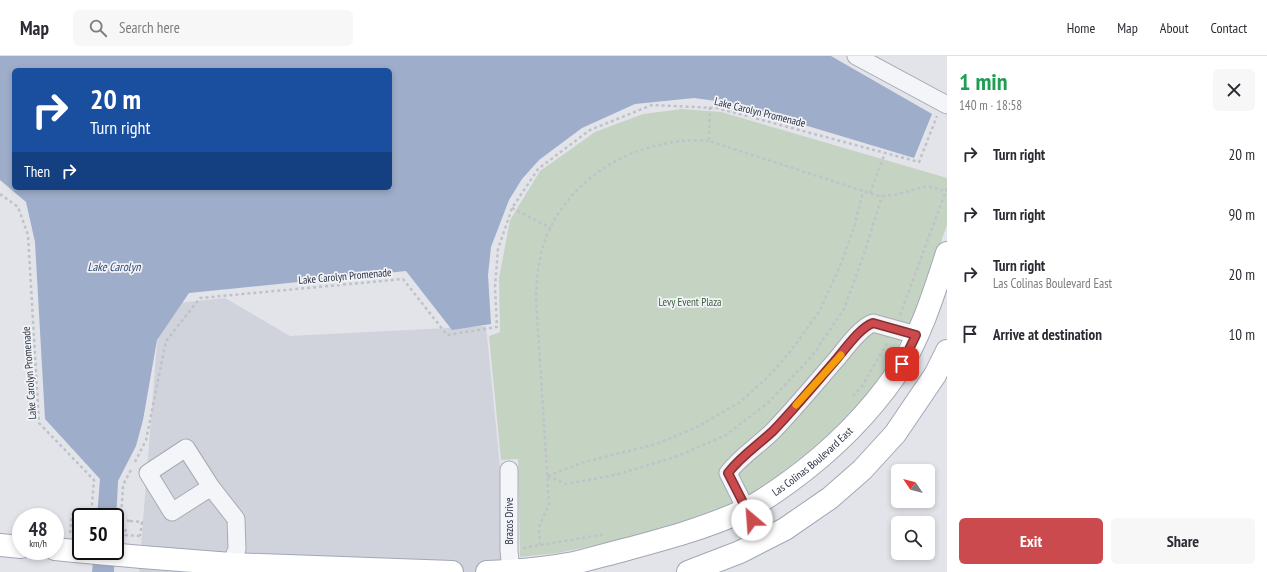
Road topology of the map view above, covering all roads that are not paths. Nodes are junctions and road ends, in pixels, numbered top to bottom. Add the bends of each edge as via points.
1 (856, 56) edge
2 (943, 109) edge
3 (947, 253) edge
4 (916, 335) junction
5 (947, 350) edge
6 (509, 470) dead end
7 (211, 487) dead end
8 (746, 510) junction
9 (763, 541) junction
10 (0, 545) edge
11 (12, 546) edge
12 (67, 546) edge
13 (231, 568) edge
14 (452, 572) edge
15 (487, 572) edge
16 (511, 572) edge
17 (688, 572) edge

1 - 2 street
3 - 4 main road, Las Colinas Boulevard East via 927,312
4 - 5 main road
4 - 8 main road, Las Colinas Boulevard East via 896,373 878,398 844,436 814,464
4 - 8 street via 873,323 859,334 771,432 728,473
5 - 9 main road via 935,375 895,434 862,470 830,498 785,530
6 - 16 street, Brazos Drive
7 - 13 street via 236,518 236,549
8 - 9 main road
8 - 16 main road, Las Colinas Boulevard East via 700,528 639,546 575,562
9 - 17 main road
10 - 11 main road
12 - 13 main road, bridge via 140,546
13 - 14 main road
15 - 16 main road, Las Colinas Boulevard East

